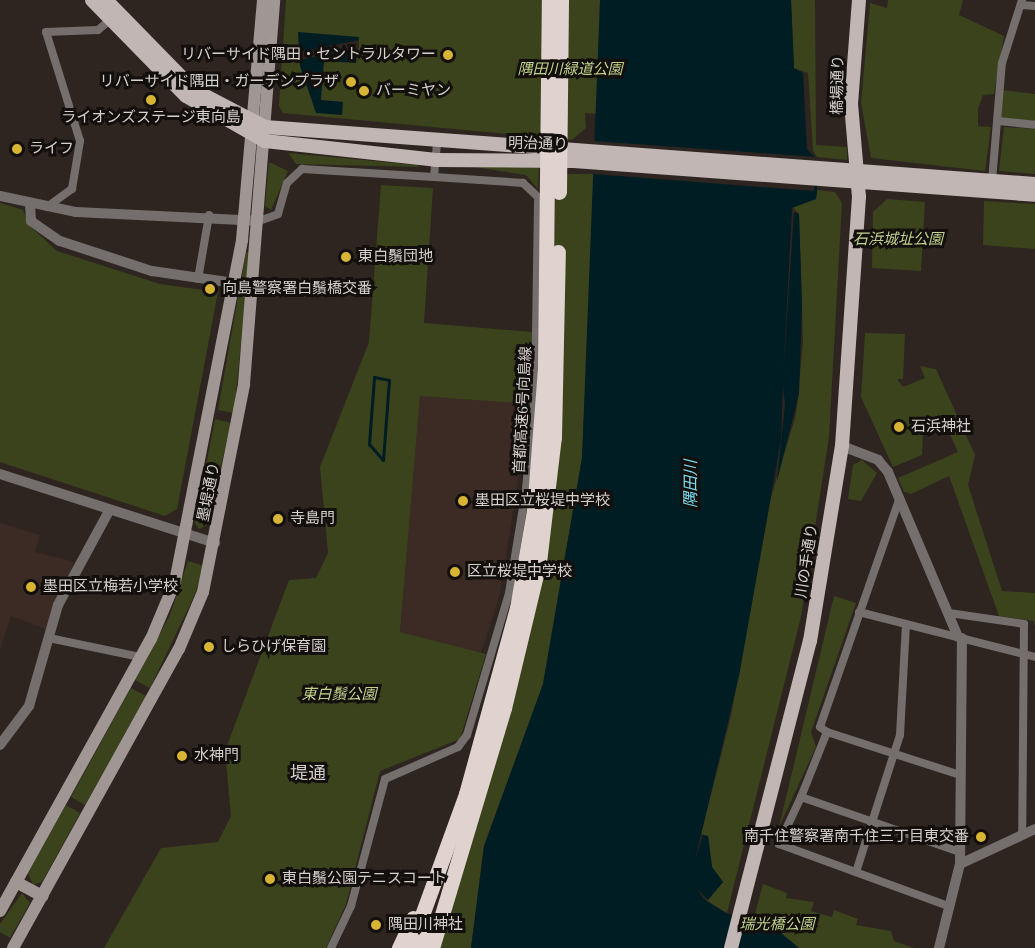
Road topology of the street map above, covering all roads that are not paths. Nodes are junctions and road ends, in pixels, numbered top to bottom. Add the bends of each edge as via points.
1 (92, 0) edge
2 (106, 0) edge
3 (263, 0) edge
4 (274, 0) edge
5 (549, 0) edge
6 (561, 0) edge
7 (859, 0) edge
8 (1022, 2) edge
9 (1035, 6) edge
10 (111, 19) junction
11 (998, 122) junction
12 (1035, 125) edge
13 (259, 132) junction
14 (437, 141) junction
15 (575, 156) junction
16 (436, 160) junction
17 (860, 176) junction
18 (434, 177) junction
19 (992, 181) junction
20 (1035, 184) edge
21 (1035, 195) edge
22 (0, 196) edge
23 (30, 203) junction
24 (47, 207) junction
25 (209, 214) junction
26 (245, 220) junction
27 (259, 221) junction
28 (198, 279) junction
29 (234, 283) junction
30 (842, 446) junction
31 (0, 474) edge
32 (899, 500) junction
33 (109, 511) junction
34 (185, 535) junction
35 (215, 543) junction
36 (859, 612) junction
37 (949, 613) junction
38 (906, 625) junction
39 (960, 637) junction
40 (49, 639) junction
41 (1020, 653) junction
42 (140, 657) junction
43 (1035, 657) edge
44 (482, 707) junction
45 (828, 732) junction
46 (467, 735) junction
47 (0, 744) edge
48 (895, 754) junction
49 (960, 775) junction
50 (801, 797) junction
51 (480, 798) junction
52 (873, 821) junction
53 (1035, 829) edge
54 (1022, 835) junction
55 (960, 852) junction
56 (960, 864) junction
57 (856, 872) junction
58 (16, 882) junction
59 (42, 896) junction
60 (946, 905) junction
61 (0, 911) edge
62 (14, 946) edge
63 (331, 948) edge
64 (399, 948) edge
65 (410, 948) edge
66 (423, 948) edge
67 (432, 948) edge
68 (731, 948) edge
69 (939, 948) edge

1 - 10 main road, 明治通り
2 - 13 main road, 明治通り via 194,90
3 - 13 main road, 墨堤通り
4 - 13 main road, 墨堤通り
5 - 44 highway, 首都高速6号向島線, bridge via 542,425 523,578
6 - 51 highway, 首都高速6号向島線, bridge via 557,368 550,480 530,606
7 - 17 main road, 橋場通り via 851,104
8 - 9 street
8 - 11 street via 1002,63
10 - 13 main road, 明治通り via 186,96
10 - 24 street via 98,30 46,32 80,141 72,189
11 - 12 street
11 - 19 street
13 - 14 main road, 明治通り
13 - 16 main road, 明治通り
13 - 26 main road, 墨堤通り
13 - 27 main road, 墨堤通り
14 - 15 main road, 明治通り
14 - 16 street
15 - 16 main road, 明治通り
15 - 17 main road, 明治通り
16 - 18 street
17 - 19 main road, 明治通り
17 - 21 main road, 明治通り
17 - 30 main road, 川の手通り
18 - 27 street via 302,169 287,183 278,214
18 - 44 street via 523,183 532,188 539,209 535,396 526,489 509,593
19 - 20 main road, 明治通り
22 - 23 street
23 - 24 street
23 - 28 street via 31,221 60,241 136,267
24 - 25 street via 86,213
25 - 26 street
25 - 28 street
26 - 27 street
26 - 29 main road, 墨堤通り
27 - 35 main road, 墨堤通り via 244,384
28 - 29 street
29 - 34 main road, 墨堤通り
30 - 32 street via 878,460
30 - 68 main road, 川の手通り via 810,641
31 - 33 street
32 - 36 street
32 - 37 street
33 - 34 street
33 - 40 street via 58,605
34 - 35 street
34 - 42 main road, 墨堤通り via 168,602
35 - 59 main road, 墨堤通り via 188,631
36 - 38 street
36 - 45 street via 820,727
37 - 39 street
37 - 41 street via 1024,624
38 - 39 street
38 - 48 street
39 - 41 street
39 - 49 street
40 - 42 street
40 - 47 street via 29,706
41 - 43 street
41 - 54 street
42 - 58 main road, 墨堤通り
44 - 46 street
44 - 46 street via 495,726 483,738
44 - 64 highway, bridge via 450,826
44 - 65 highway, 首都高速6号向島線, bridge via 449,850
45 - 48 street
45 - 50 street
46 - 63 street via 458,747 385,779 351,906
48 - 49 street
48 - 52 street
49 - 55 street
50 - 52 street
50 - 57 street via 779,844
51 - 66 highway, bridge
51 - 67 highway, 首都高速6号向島線, bridge
52 - 55 street
52 - 57 street
53 - 54 street
54 - 56 street
55 - 56 street
56 - 60 street
57 - 60 street
58 - 59 main road
58 - 61 main road, 墨堤通り
59 - 62 main road, 墨堤通り
60 - 69 street

